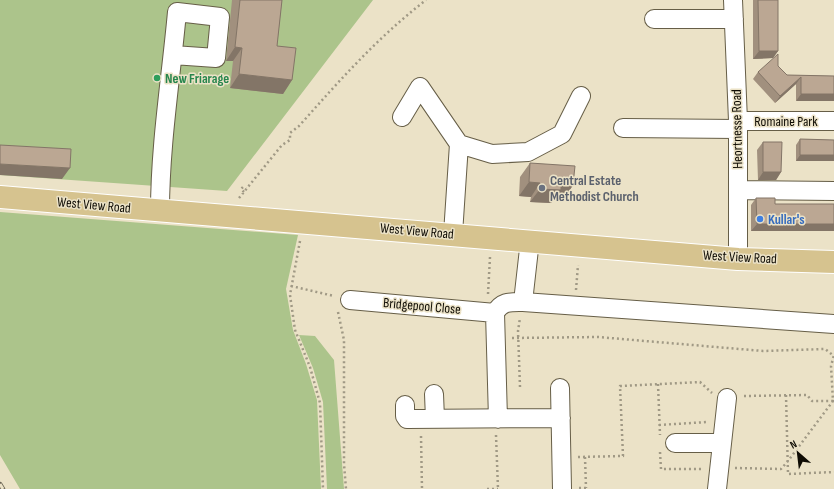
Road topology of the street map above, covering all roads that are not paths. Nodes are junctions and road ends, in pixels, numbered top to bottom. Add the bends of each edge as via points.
1 (733, 0) edge
2 (654, 19) dead end
3 (734, 19) junction
4 (173, 55) dead end
5 (581, 96) dead end
6 (402, 117) dead end
7 (834, 121) edge
8 (738, 125) junction
9 (623, 128) dead end
10 (460, 144) junction
11 (738, 190) junction
12 (834, 190) edge
13 (0, 197) edge
14 (160, 211) junction
15 (453, 234) junction
16 (530, 240) junction
17 (738, 259) junction
18 (834, 262) edge
19 (344, 298) road end
20 (523, 302) junction
21 (491, 305) junction
22 (834, 324) edge
23 (560, 388) dead end
24 (434, 394) dead end
25 (726, 398) dead end
26 (405, 405) dead end
27 (561, 418) junction
28 (428, 419) junction
29 (498, 419) junction
30 (675, 443) dead end
31 (722, 443) junction
32 (562, 482) edge
33 (717, 489) edge

1 - 3 street, Heortnesse Road
2 - 3 street
3 - 8 street, Heortnesse Road
4 - 14 street
5 - 10 street via 562,134 528,152 492,154
6 - 10 street via 420,87
7 - 8 street, Romaine Park
8 - 9 street, Romaine Park
8 - 11 street, Heortnesse Road
10 - 15 street
11 - 12 street
11 - 17 street, Heortnesse Road
13 - 14 main road, West View Road
14 - 15 main road, West View Road
15 - 16 main road, West View Road
16 - 17 main road, West View Road
16 - 20 street
17 - 18 main road, West View Road
19 - 21 street, Bridgepool Close
20 - 21 street
20 - 22 street
21 - 29 street via 496,338
23 - 27 street
24 - 28 street
25 - 31 street
26 - 28 street via 407,419
27 - 29 street
27 - 32 street
28 - 29 street
30 - 31 street
31 - 33 street

